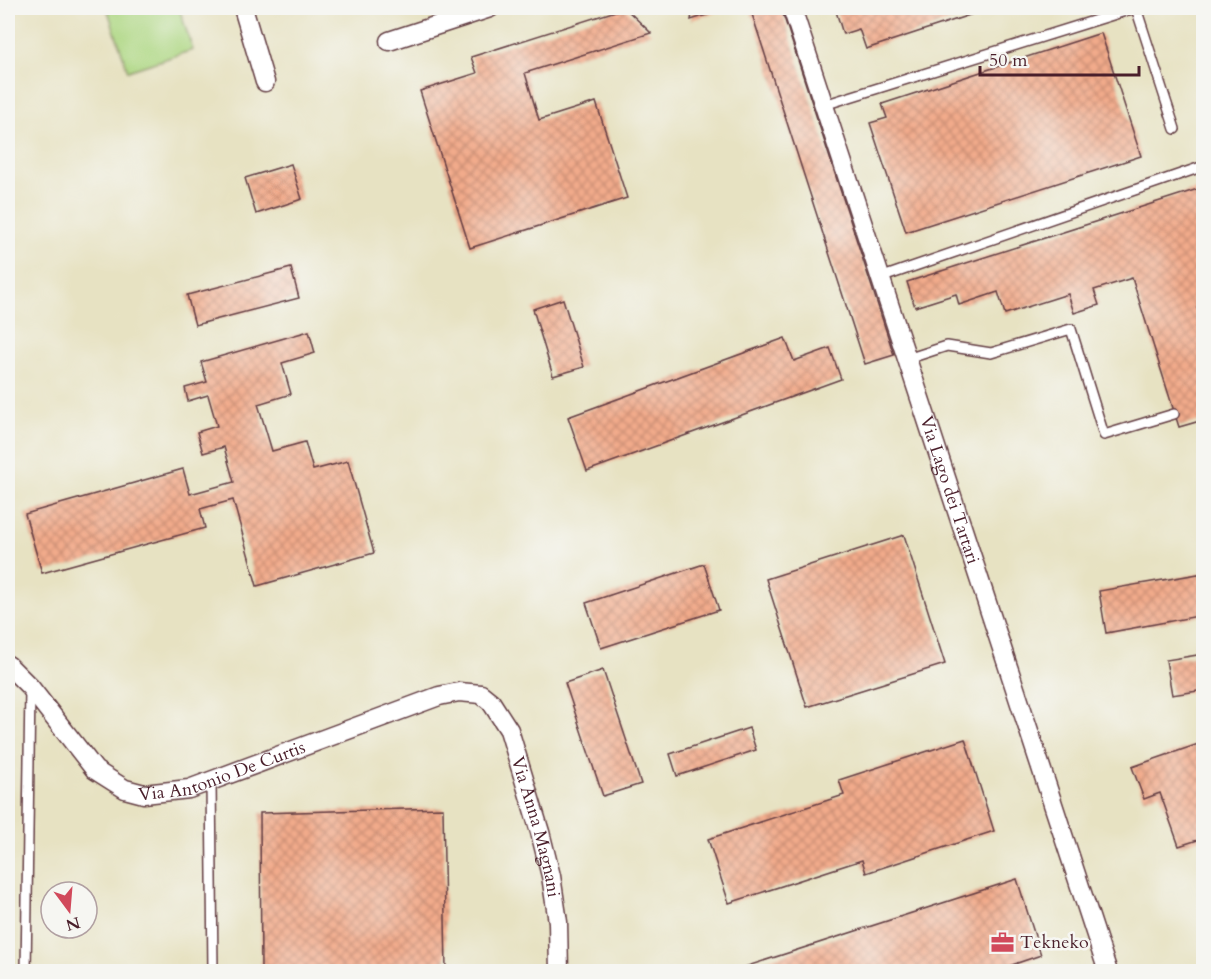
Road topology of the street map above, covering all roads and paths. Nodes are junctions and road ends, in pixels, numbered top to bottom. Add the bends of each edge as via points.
1 (243, 8) edge
2 (490, 8) edge
3 (792, 8) edge
4 (1136, 8) edge
5 (390, 41) dead end
6 (265, 82) dead end
7 (824, 105) junction
8 (1175, 129) dead end
9 (1203, 166) edge
10 (880, 278) junction
11 (907, 359) junction
12 (1174, 414) dead end
13 (8, 665) edge
14 (30, 687) junction
15 (481, 694) joint
16 (211, 781) junction
17 (26, 972) edge
18 (213, 972) edge
19 (559, 972) edge
20 (1108, 972) edge

1 - 6 street
2 - 5 street
3 - 7 street, Via Lago dei Tartari
4 - 7 lane
4 - 8 lane
7 - 10 street, Via Lago dei Tartari
9 - 10 lane
10 - 11 street, Via Lago dei Tartari
11 - 12 lane via 947,346 991,353 1071,329 1104,435
11 - 20 street, Via Lago dei Tartari
13 - 14 street, Via Antonio De Curtis
14 - 16 street, Via Antonio De Curtis via 95,770 125,789 144,794 169,793
14 - 17 lane
15 - 16 street, Via Antonio De Curtis via 459,692 439,696
15 - 19 street, Via Anna Magnani via 509,730 540,832 558,922
16 - 18 lane

